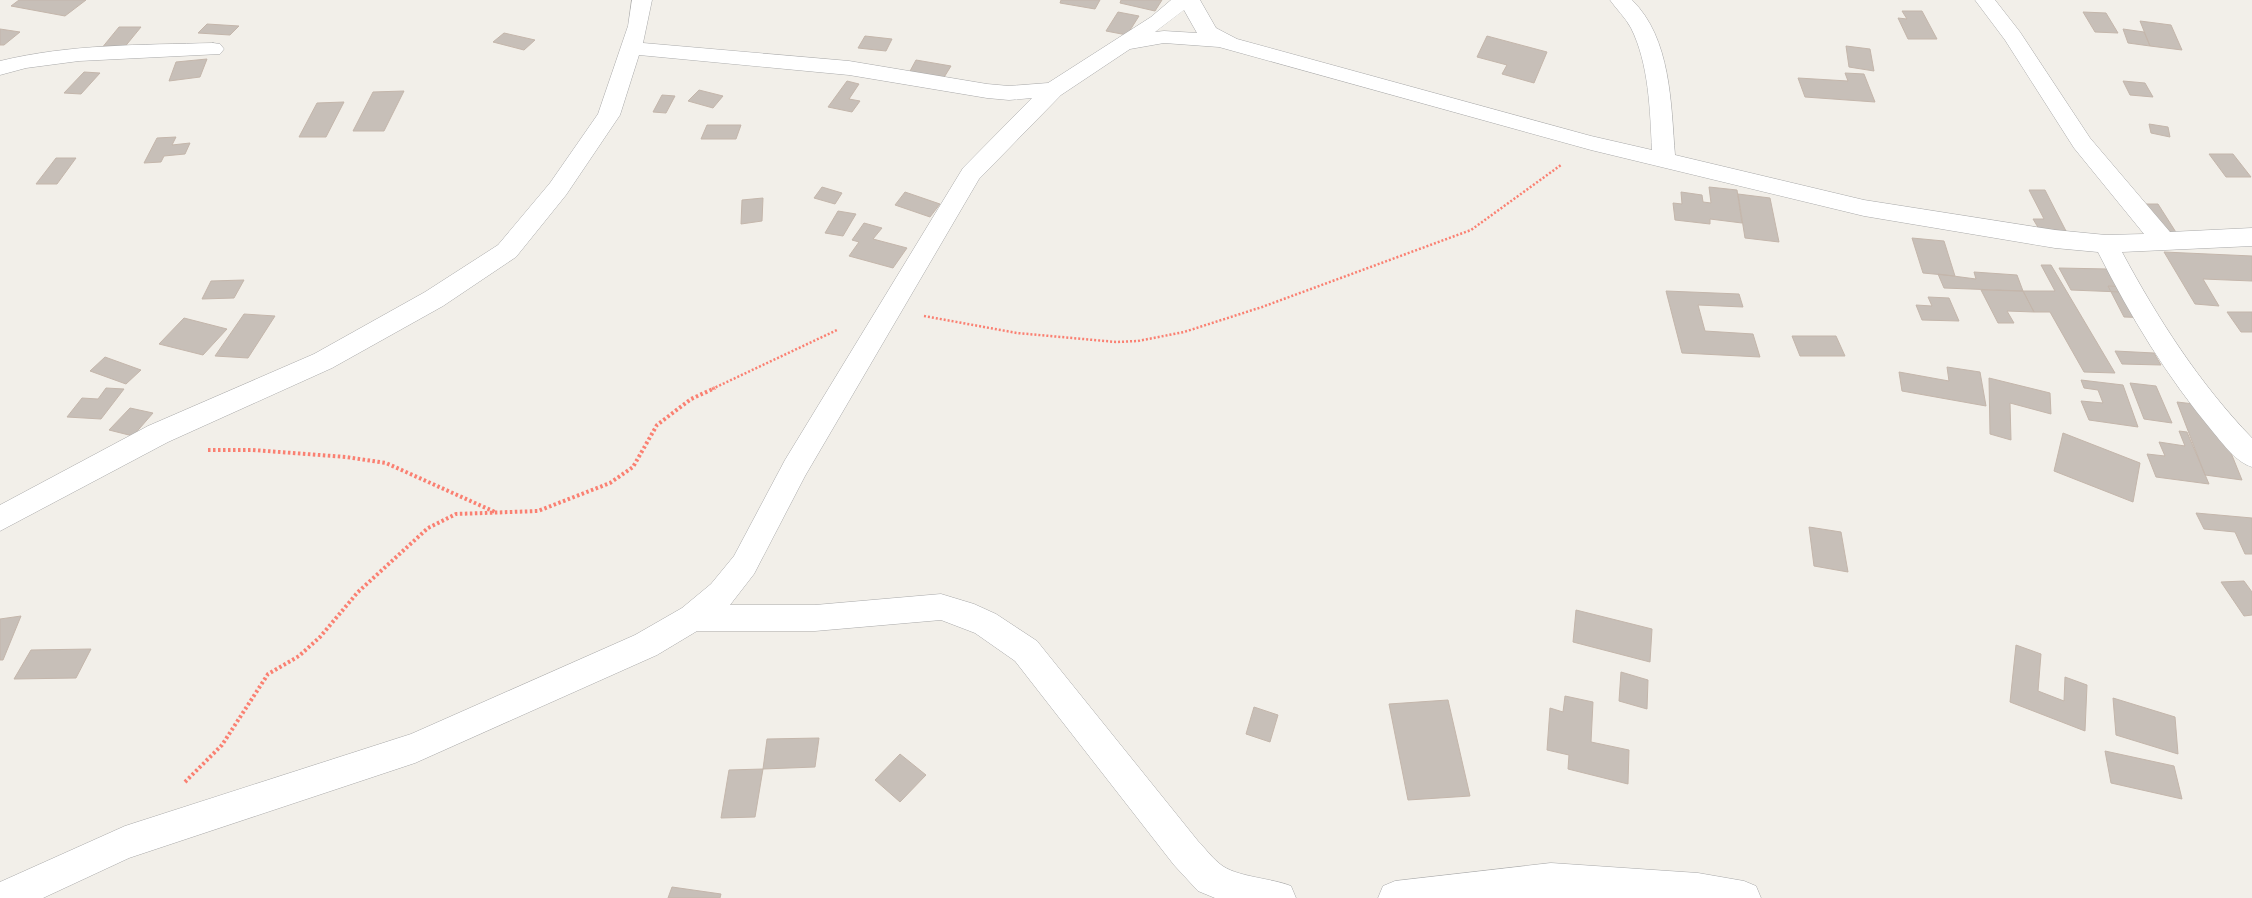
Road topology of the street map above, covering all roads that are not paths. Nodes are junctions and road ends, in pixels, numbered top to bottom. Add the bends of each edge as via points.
1 (642, 0) edge
2 (1184, 0) edge
3 (1190, 0) edge
4 (1620, 0) edge
5 (1985, 0) edge
6 (1219, 41) junction
7 (1123, 45) junction
8 (631, 48) junction
9 (212, 49) dead end
10 (0, 68) edge
11 (1054, 90) junction
12 (1664, 159) junction
13 (2252, 237) edge
14 (2164, 241) junction
15 (2106, 244) junction
16 (2252, 456) edge
17 (0, 518) edge
18 (694, 618) junction
19 (4, 898) edge
20 (1280, 898) edge
21 (1396, 898) edge
22 (1744, 898) edge

1 - 8 street
2 - 7 street
3 - 6 street via 1203,29
4 - 12 street via 1645,32 1660,101
5 - 14 street via 2082,143
6 - 7 street via 1164,37
6 - 12 street via 1591,143
7 - 11 street
8 - 11 street via 850,68 987,91
8 - 17 street via 609,115 558,189 507,250 434,299 323,361 158,434
9 - 10 street via 66,55
11 - 18 street via 971,174 795,468 744,565 722,593
12 - 15 street via 1864,208 2037,237
13 - 14 street
14 - 15 street
15 - 16 street via 2132,297 2174,359 2225,429
18 - 19 street via 646,644 415,748 125,844
18 - 20 street via 815,618 941,607 961,611 1026,651 1210,879 1256,895
21 - 22 street via 1551,880 1698,890

